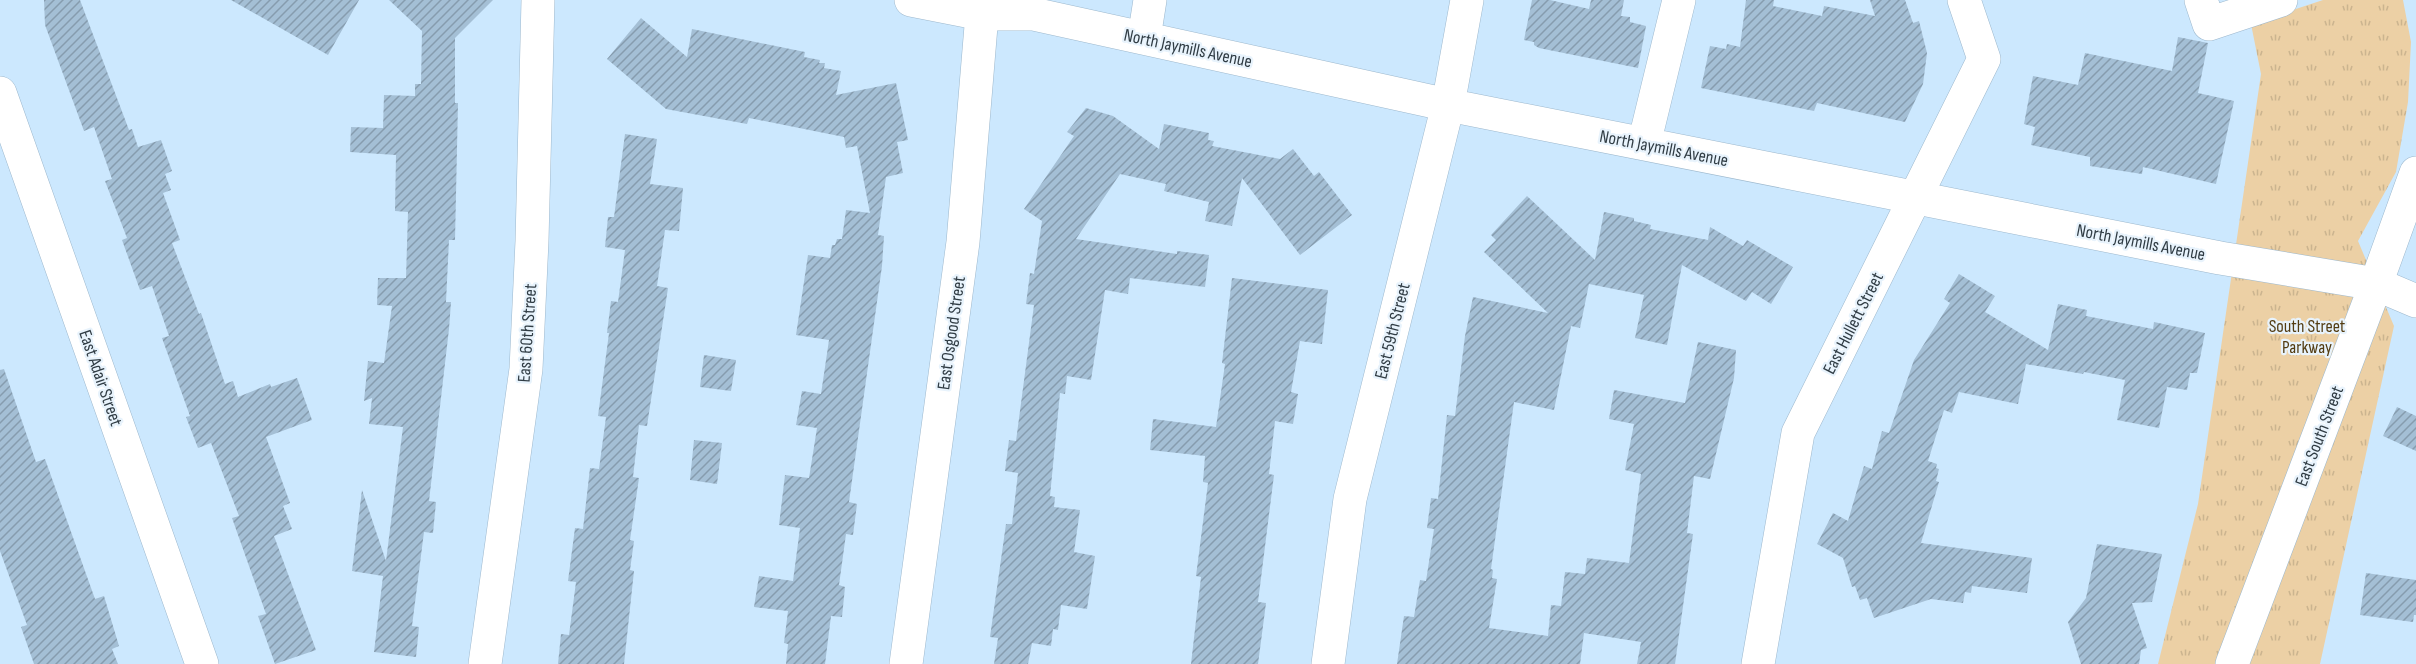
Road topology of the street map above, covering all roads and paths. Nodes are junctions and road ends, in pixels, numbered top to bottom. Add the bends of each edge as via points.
1 (538, 0) edge
2 (911, 0) edge
3 (1150, 0) edge
4 (1467, 0) edge
5 (1679, 0) edge
6 (1964, 0) edge
7 (2201, 0) edge
8 (2281, 0) edge
9 (981, 7) edge
10 (1144, 38) junction
11 (0, 93) edge
12 (1448, 105) junction
13 (1644, 144) junction
14 (2416, 173) edge
15 (1917, 198) junction
16 (2376, 284) junction
17 (2416, 301) edge
18 (202, 664) edge
19 (486, 664) edge
20 (906, 664) edge
21 (1328, 664) edge
22 (1758, 664) edge
23 (2232, 664) edge

1 - 19 street, East 60th Street via 526,369
2 - 9 street, North Jaymills Avenue
3 - 10 street
4 - 12 street, East 59th Street
5 - 13 street
6 - 15 street, East Hullett Street via 1984,59
7 - 8 street via 2209,24
9 - 10 street, North Jaymills Avenue
9 - 20 street, East Osgood Street via 963,242
10 - 12 street, North Jaymills Avenue
11 - 18 street, East Adair Street
12 - 13 street, North Jaymills Avenue
12 - 21 street, East 59th Street via 1350,499
13 - 15 street, North Jaymills Avenue
14 - 16 street, East South Street
15 - 16 street, North Jaymills Avenue via 2220,258
15 - 22 street, East Hullett Street via 1798,433
16 - 17 street, North Jaymills Avenue
16 - 23 street, East South Street

